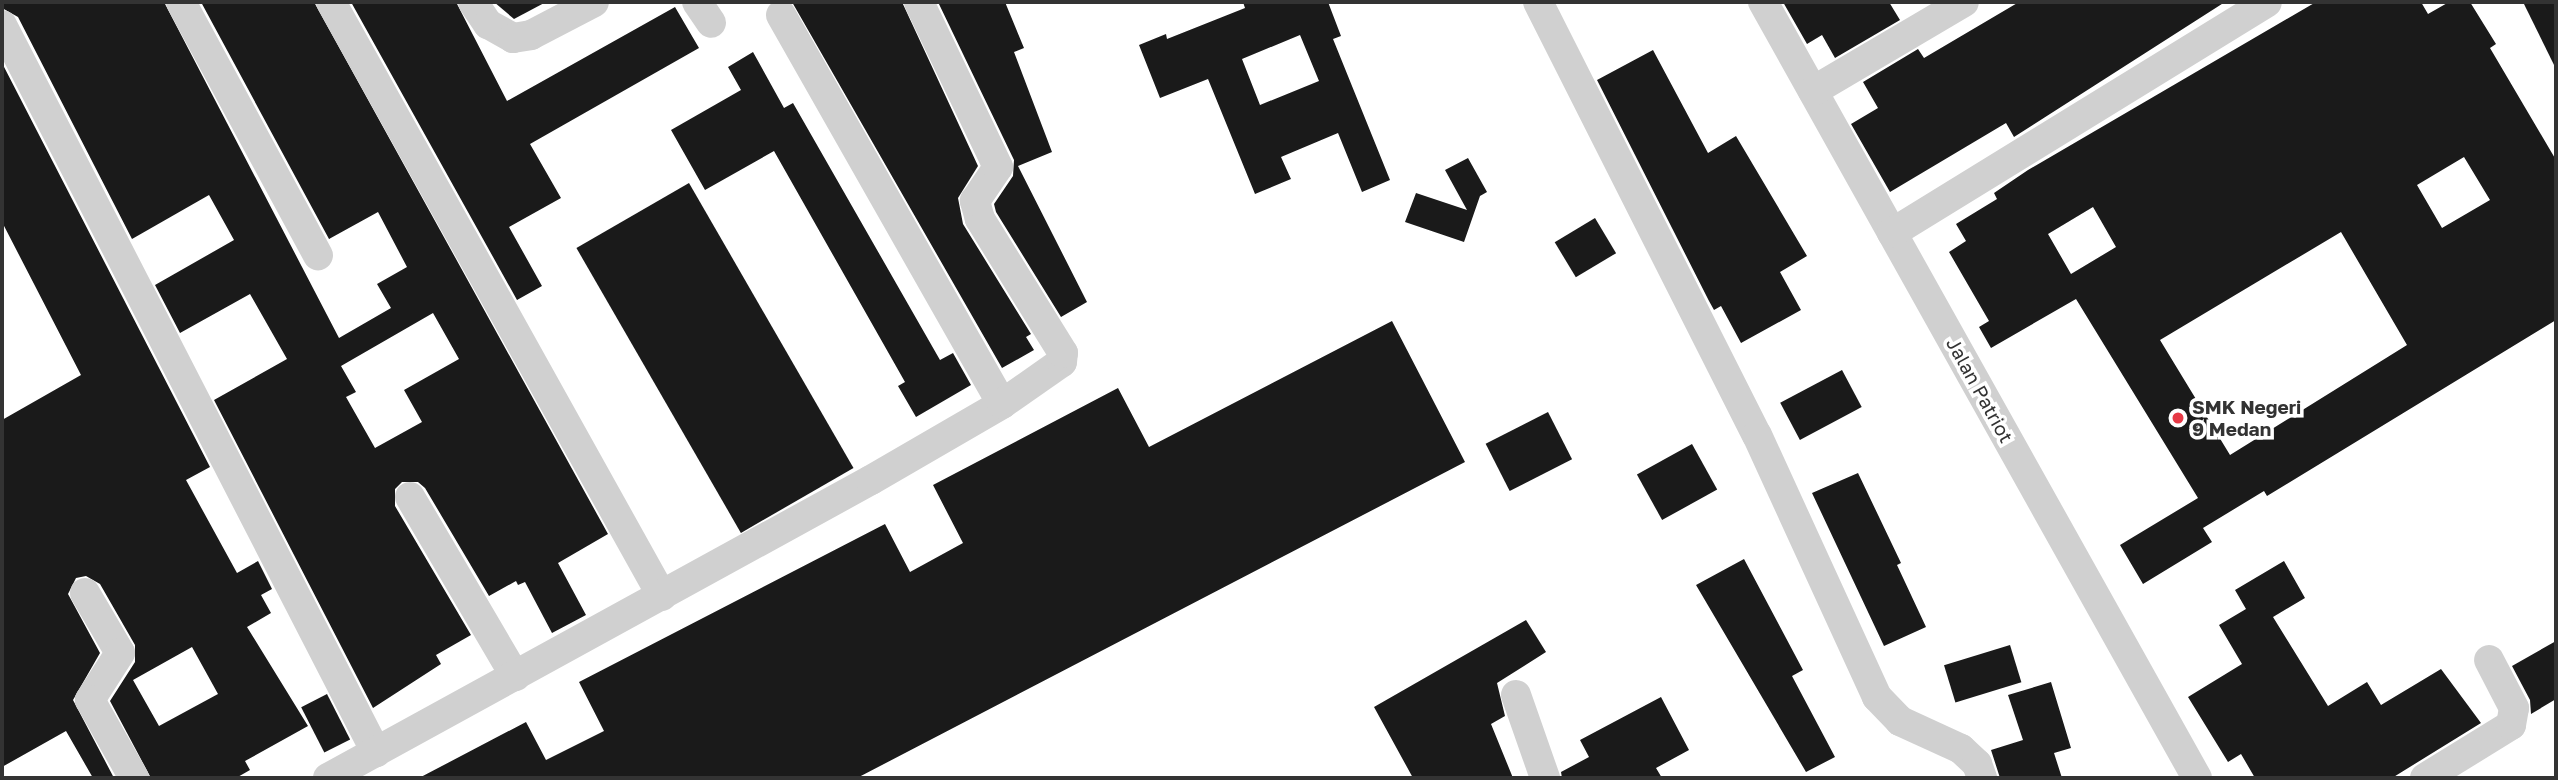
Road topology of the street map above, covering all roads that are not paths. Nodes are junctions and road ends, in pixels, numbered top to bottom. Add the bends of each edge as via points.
1 (181, 2) edge
2 (331, 2) edge
3 (473, 2) edge
4 (594, 2) edge
5 (919, 2) edge
6 (1538, 2) edge
7 (1763, 2) edge
8 (1964, 2) edge
9 (2267, 2) edge
10 (780, 15) dead end
11 (2, 25) edge
12 (1813, 91) junction
13 (1892, 233) junction
14 (318, 255) dead end
15 (1002, 404) junction
16 (410, 497) dead end
17 (85, 593) dead end
18 (663, 596) junction
19 (2489, 660) dead end
20 (515, 676) junction
21 (1516, 695) dead end
22 (376, 752) junction
23 (134, 778) edge
24 (328, 778) edge
25 (1545, 778) edge
26 (1982, 778) edge
27 (2197, 778) edge
28 (2425, 778) edge

1 - 14 street
2 - 18 street
3 - 4 street via 488,24 513,38 531,35
5 - 15 street via 998,167 975,201 980,219 1063,353 1058,367
6 - 26 street via 1757,435 1877,697 1900,721 1961,749 1977,764
7 - 12 street, Jalan Patriot
8 - 12 street
9 - 13 street
10 - 15 street
11 - 22 street
12 - 13 street, Jalan Patriot
13 - 27 street, Jalan Patriot
15 - 18 street
16 - 20 street
17 - 23 street via 120,653 90,700
18 - 20 street
19 - 28 street via 2514,708 2511,724
20 - 22 street
21 - 25 street
22 - 24 street

